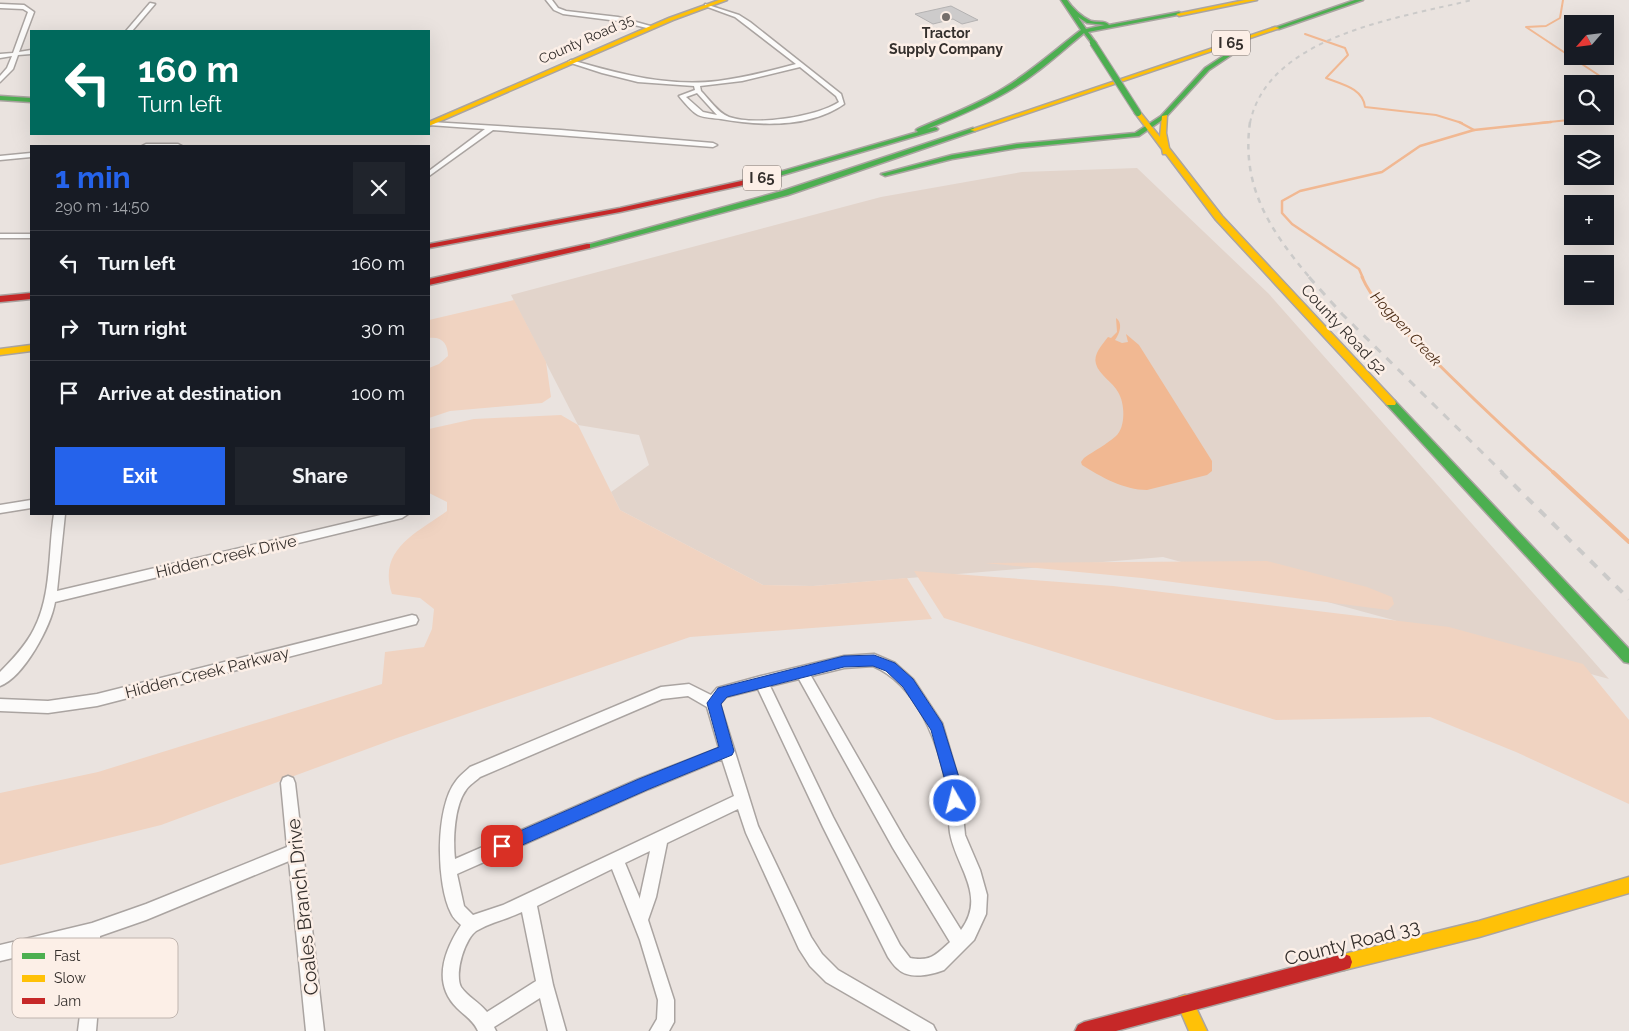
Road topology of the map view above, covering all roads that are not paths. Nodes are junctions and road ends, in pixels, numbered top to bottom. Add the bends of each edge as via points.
1 (549, 0) edge
2 (724, 0) edge
3 (1254, 0) edge
4 (1325, 0) edge
5 (1360, 0) edge
6 (152, 4) dead end
7 (1067, 4) edge
8 (707, 5) junction
9 (0, 6) edge
10 (1278, 15) dead end
11 (1164, 16) junction
12 (1309, 17) junction
13 (651, 27) junction
14 (130, 30) edge
15 (1083, 31) junction
16 (30, 52) edge
17 (17, 54) junction
18 (0, 56) edge
19 (571, 62) junction
20 (801, 65) junction
21 (1125, 66) dead end
22 (1097, 75) dead end
23 (0, 80) edge
24 (698, 88) junction
25 (0, 98) edge
26 (30, 100) edge
27 (999, 108) dead end
28 (463, 110) junction
29 (1165, 116) junction
30 (725, 118) junction
31 (430, 124) edge
32 (464, 126) junction
33 (491, 128) junction
34 (1151, 129) junction
35 (714, 145) dead end
36 (1166, 152) junction
37 (856, 153) junction
38 (30, 155) edge
39 (0, 158) edge
40 (430, 173) edge
41 (0, 236) edge
42 (30, 236) edge
43 (620, 238) junction
44 (430, 246) edge
45 (430, 282) edge
46 (30, 296) edge
47 (0, 299) edge
48 (30, 348) edge
49 (0, 352) edge
50 (30, 504) edge
51 (0, 509) edge
52 (58, 515) edge
53 (398, 515) edge
54 (50, 598) junction
55 (412, 620) dead end
56 (1629, 658) edge
57 (802, 672) junction
58 (0, 680) edge
59 (761, 682) junction
60 (713, 703) junction
61 (0, 705) edge
62 (727, 751) junction
63 (288, 783) dead end
64 (742, 799) junction
65 (660, 838) junction
66 (296, 851) junction
67 (616, 859) junction
68 (449, 870) junction
69 (1629, 885) edge
70 (528, 902) junction
71 (640, 920) junction
72 (471, 924) junction
73 (92, 931) junction
74 (63, 938) edge
75 (92, 938) edge
76 (960, 943) junction
77 (545, 985) junction
78 (1185, 1003) junction
79 (88, 1018) edge
80 (486, 1027) edge
81 (87, 1031) edge
82 (315, 1031) edge
83 (557, 1031) edge
84 (659, 1031) edge
85 (927, 1031) edge
86 (1084, 1031) edge
87 (1198, 1031) edge

1 - 13 street via 562,12
2 - 8 main road, County Road 35
3 - 11 main road
4 - 10 main road
5 - 12 main road, I 65
6 - 14 street
7 - 11 main road via 1089,22 1097,24
7 - 15 main road, County Road 52
8 - 13 main road, County Road 35
8 - 20 street via 737,16
9 - 17 street via 28,7 31,12
11 - 15 main road
12 - 29 main road via 1221,59 1199,76
12 - 43 main road, I 65 via 822,181
13 - 19 main road, County Road 35
15 - 34 main road, County Road 52, bridge
15 - 37 main road via 1025,78 994,97 932,125
16 - 17 street
17 - 18 street
17 - 23 street via 10,70
19 - 24 street via 637,80
19 - 28 main road, County Road 35
20 - 24 street
20 - 30 street via 842,98 838,108 791,119 749,122
21 - 22 main road
24 - 30 street
24 - 30 street via 682,96 702,114
25 - 26 main road
27 - 37 main road, I 65
28 - 31 main road, County Road 35
28 - 32 street via 458,118
29 - 34 main road
29 - 36 main road
31 - 32 street
32 - 33 street
33 - 35 street
33 - 40 street
34 - 36 main road, County Road 52
34 - 43 main road via 1137,135 986,151
36 - 56 main road, County Road 52 via 1225,225
37 - 44 main road, I 65 via 638,207
38 - 39 street
41 - 42 street
43 - 45 main road, I 65
46 - 47 main road
48 - 49 main road
50 - 51 street
52 - 54 street
53 - 54 street, Hidden Creek Drive
54 - 58 street via 40,631
55 - 61 street, Hidden Creek Parkway via 96,700 45,708
57 - 59 street
57 - 76 street via 932,901
57 - 76 street via 844,662 874,660 890,667 908,683 937,727 953,784 958,835 979,895 978,914
59 - 60 street via 722,692
59 - 76 street via 894,951 905,965 920,968 938,964
60 - 62 street
60 - 68 street via 689,690 661,693 475,772 460,786 450,808 446,845
62 - 64 street
62 - 68 street
63 - 66 street, Coales Branch Drive
64 - 65 street
64 - 85 street via 751,828 816,960 832,976
65 - 67 street
65 - 71 street
66 - 73 street
66 - 82 street, Coales Branch Drive
67 - 70 street
67 - 71 street
68 - 72 street via 457,910
69 - 78 main road, County Road 33 via 1479,929
70 - 72 street
70 - 77 street
71 - 84 street via 666,1000 665,1022
72 - 80 street via 456,945 449,975 454,991 481,1015
73 - 74 street
73 - 75 street
77 - 80 street
77 - 83 street
78 - 86 main road, County Road 33
78 - 87 main road
79 - 81 street

